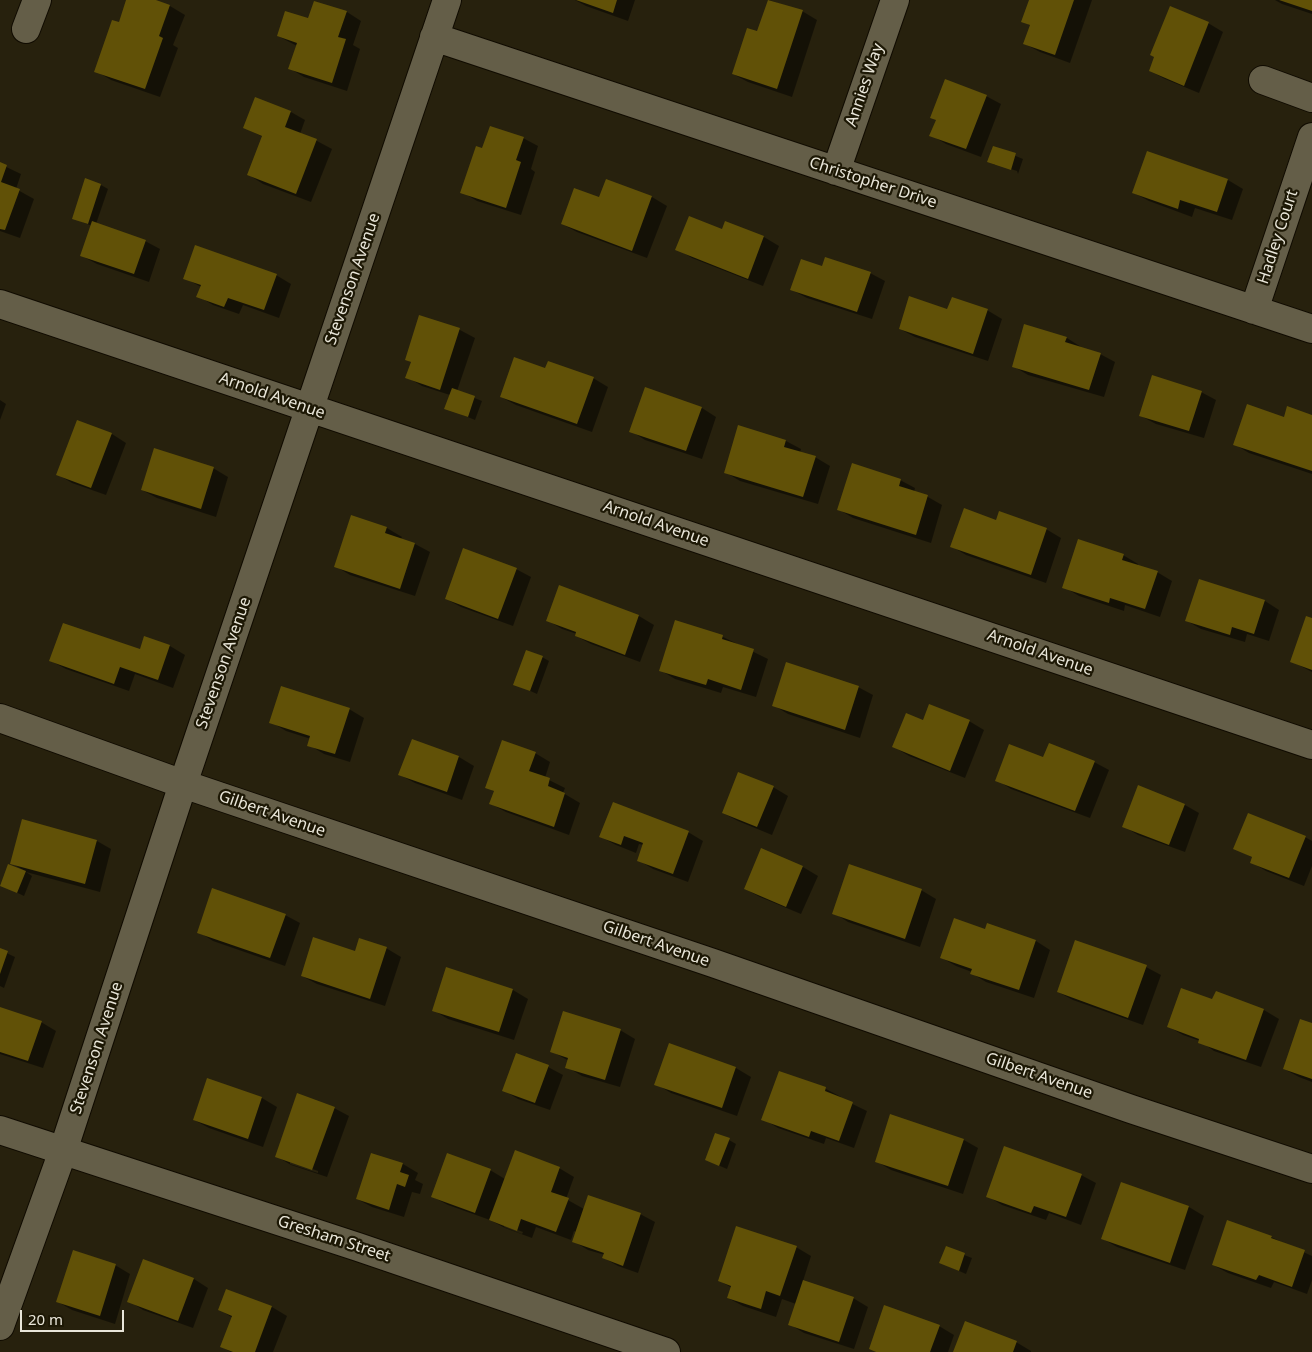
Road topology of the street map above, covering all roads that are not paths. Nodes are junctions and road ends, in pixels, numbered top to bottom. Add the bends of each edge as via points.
1 (37, 0) edge
2 (447, 0) edge
3 (895, 0) edge
4 (26, 29) dead end
5 (434, 37) junction
6 (1263, 80) dead end
7 (1312, 98) edge
8 (1312, 136) edge
9 (836, 170) junction
10 (0, 304) edge
11 (1254, 310) junction
12 (1312, 329) edge
13 (310, 408) junction
14 (0, 718) edge
15 (1312, 744) edge
16 (184, 784) junction
17 (0, 1130) edge
18 (63, 1151) junction
19 (1312, 1169) edge
20 (0, 1326) edge
21 (666, 1352) edge

1 - 4 street
2 - 5 street, Stevenson Avenue
3 - 9 street, Annies Way
5 - 9 street, Christopher Drive
5 - 13 street, Stevenson Avenue
6 - 7 street
8 - 11 street, Hadley Court
9 - 11 street, Christopher Drive
10 - 13 street, Arnold Avenue
11 - 12 street, Christopher Drive
13 - 15 street, Arnold Avenue
13 - 16 street, Stevenson Avenue
14 - 16 street, Gilbert Avenue
16 - 18 street, Stevenson Avenue
16 - 19 street, Gilbert Avenue
17 - 18 street, Gresham Street
18 - 20 street, Stevenson Avenue
18 - 21 street, Gresham Street

